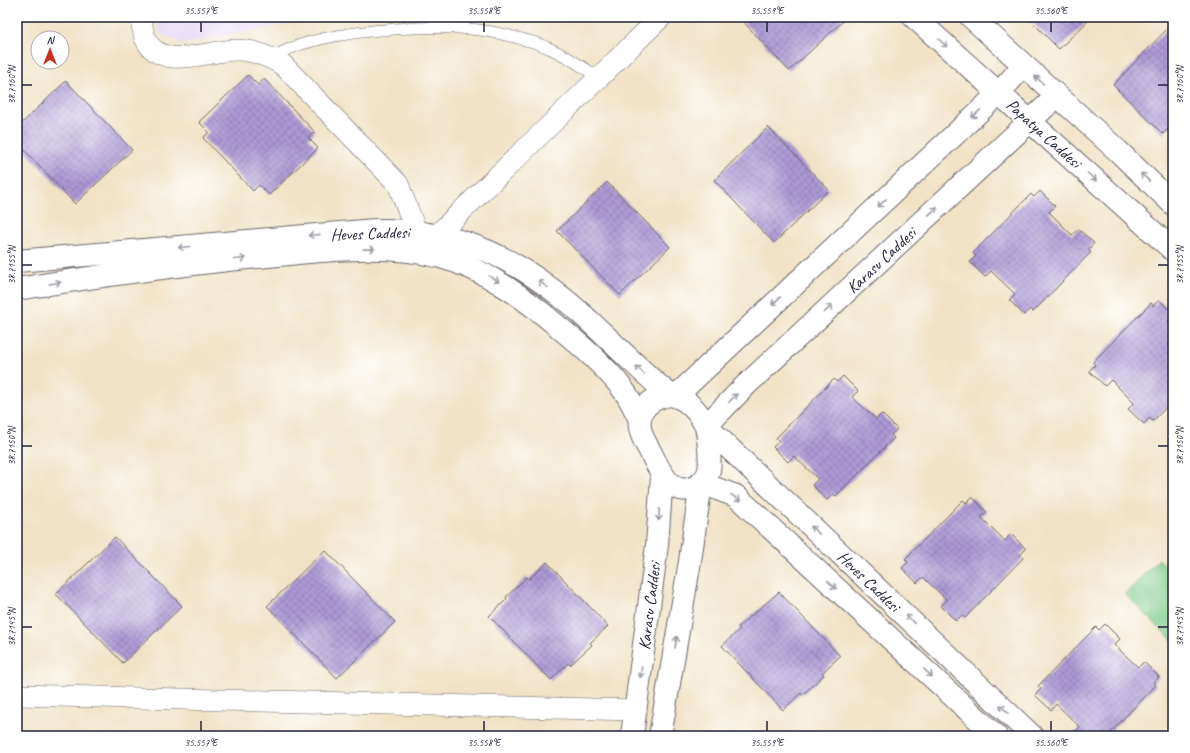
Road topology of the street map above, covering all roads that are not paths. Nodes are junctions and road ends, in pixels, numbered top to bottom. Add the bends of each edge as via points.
1 (140, 17) edge
2 (661, 17) edge
3 (914, 17) edge
4 (971, 17) edge
5 (272, 58) junction
6 (1023, 66) junction
7 (599, 78) junction
8 (999, 93) junction
9 (1057, 96) junction
10 (1030, 121) junction
11 (1173, 204) edge
12 (416, 231) junction
13 (438, 234) junction
14 (1173, 250) edge
15 (17, 262) edge
16 (17, 289) edge
17 (673, 395) junction
18 (640, 420) junction
19 (706, 426) junction
20 (662, 476) junction
21 (700, 483) junction
22 (17, 694) edge
23 (636, 710) junction
24 (632, 736) edge
25 (660, 736) edge
26 (996, 736) edge
27 (1032, 736) edge

1 - 5 street via 145,37 150,45 164,55 182,58 237,50
2 - 7 street
3 -> 8 street, Papatya Caddesi
4 - 6 street
5 - 7 lane via 282,51 309,41 352,34 423,29 478,30 551,48 568,56
5 - 12 street via 293,74 398,184
6 - 8 street
9 -> 6 street
7 - 13 street
8 - 10 street, Papatya Caddesi
8 -> 17 street
9 - 10 street, Karasu Caddesi
11 -> 9 street
10 -> 14 street, Papatya Caddesi
19 -> 10 street, Karasu Caddesi
12 - 13 street, Heves Caddesi
12 -> 15 street, Heves Caddesi via 375,230
17 -> 13 street, Heves Caddesi via 644,373 584,316 532,275 494,253
16 -> 18 street, Heves Caddesi via 146,269 229,260 365,249 416,251 453,261 487,275 540,311 615,380 628,396
17 - 18 street via 653,399 642,412
17 - 19 street via 688,401
18 - 20 street via 642,436
19 - 21 street via 710,470
27 -> 19 street, Heves Caddesi
20 - 21 street via 676,487 685,488
20 -> 23 street, Karasu Caddesi via 657,545
25 -> 21 street, Karasu Caddesi via 690,561
21 -> 26 street, Heves Caddesi via 736,496
22 - 23 street
23 - 24 street, Karasu Caddesi

